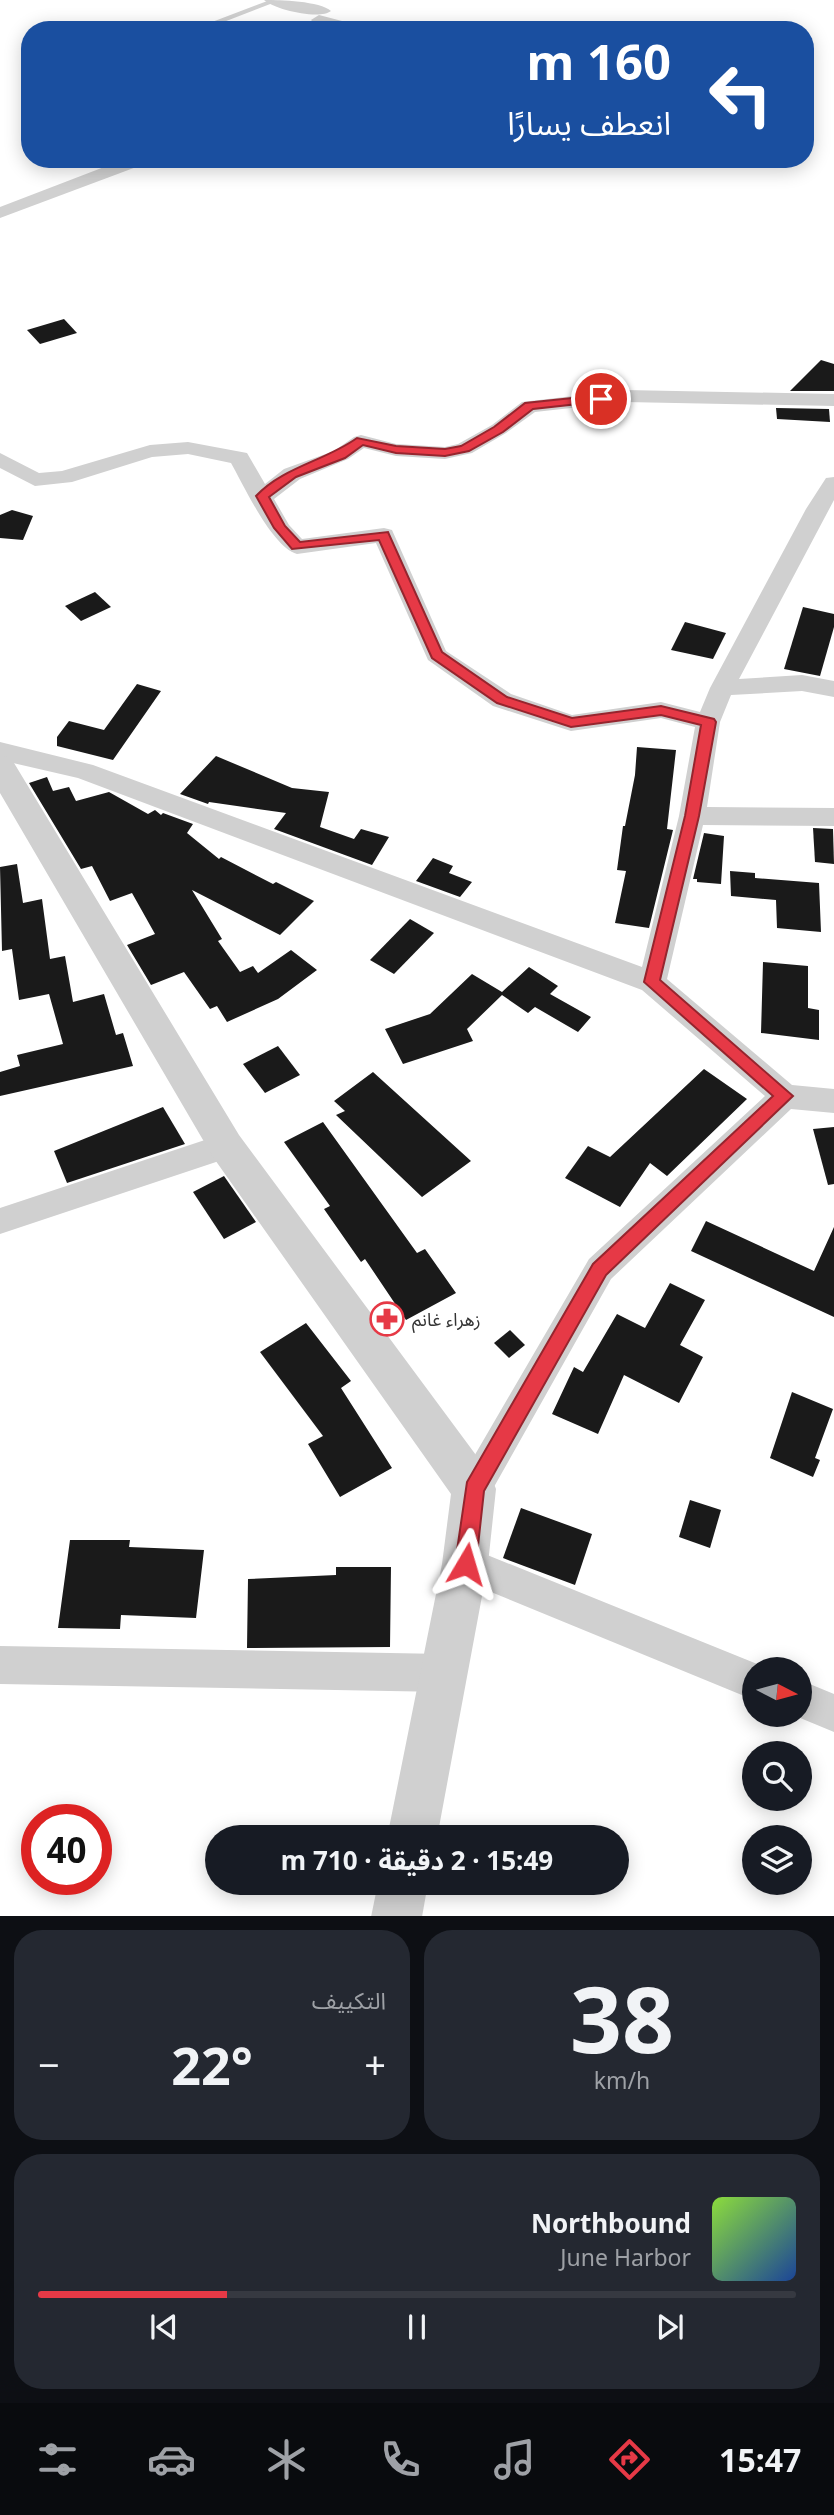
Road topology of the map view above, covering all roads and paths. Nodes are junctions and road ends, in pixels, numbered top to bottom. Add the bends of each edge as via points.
1 (273, 1) edge
2 (321, 15) edge
3 (219, 21) edge
4 (118, 168) edge
5 (0, 213) edge
6 (834, 400) edge
7 (0, 459) edge
8 (834, 483) edge
9 (262, 496) junction
10 (722, 688) junction
11 (834, 689) edge
12 (709, 722) junction
13 (0, 751) edge
14 (0, 766) edge
15 (692, 816) junction
16 (834, 817) edge
17 (652, 982) junction
18 (785, 1096) junction
19 (834, 1101) edge
20 (226, 1146) junction
21 (0, 1221) edge
22 (474, 1489) junction
23 (466, 1564) junction
24 (0, 1665) edge
25 (444, 1673) junction
26 (742, 1676) edge
27 (812, 1704) edge
28 (834, 1713) edge
29 (415, 1825) edge
30 (400, 1895) edge
31 (396, 1916) edge

1 - 2 street
1 - 3 lane
4 - 5 street
6 - 9 street via 625,397 529,406 465,449 445,453 396,450 361,441 341,455 292,474
7 - 9 street via 35,480 64,477 150,452 188,448 239,458
8 - 10 street
9 - 12 street via 297,547 384,535 436,655 502,700 571,723 661,710
10 - 11 street via 802,683
10 - 12 street
12 - 15 street
13 - 17 street via 84,771
14 - 20 street
15 - 16 street
15 - 17 street
17 - 18 street
18 - 19 street
18 - 22 street via 600,1269
20 - 21 street
20 - 22 street
22 - 23 street
23 - 25 street
23 - 26 street
24 - 25 street
25 - 29 street
27 - 28 street
30 - 31 street

